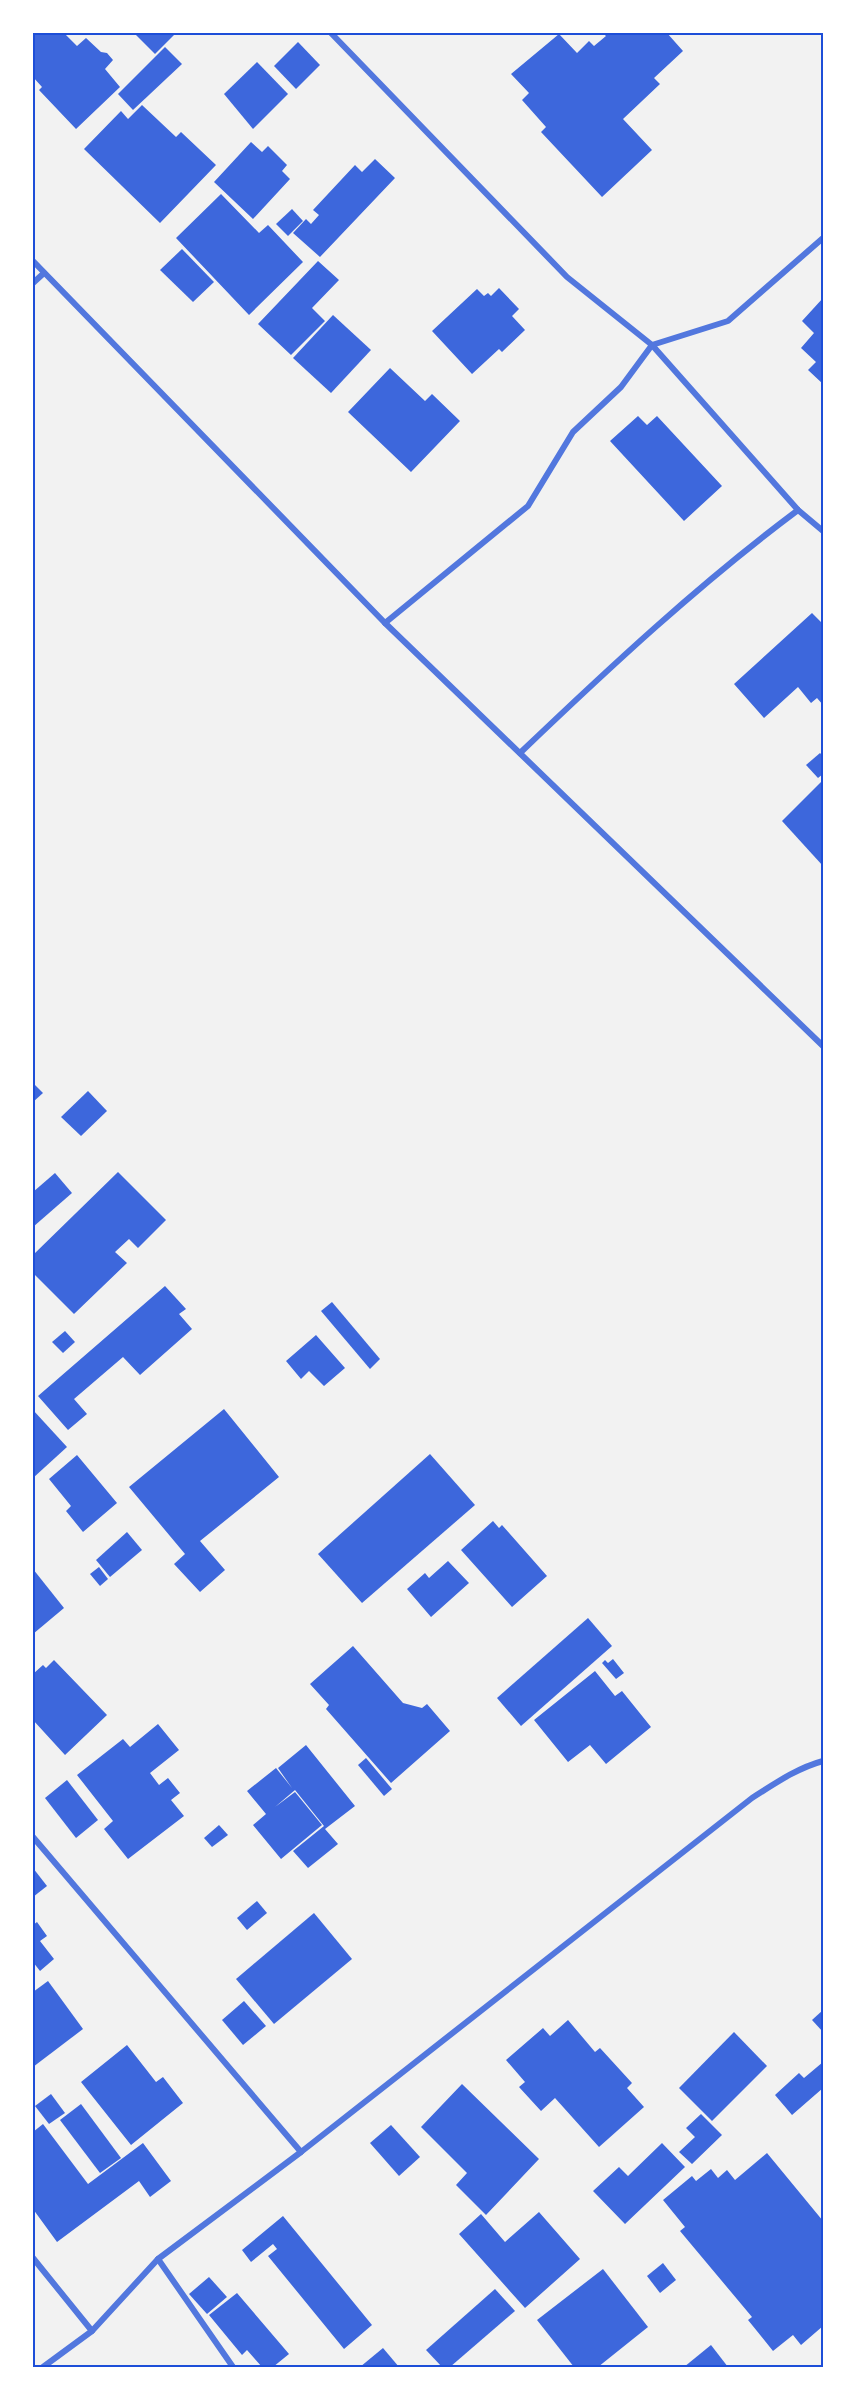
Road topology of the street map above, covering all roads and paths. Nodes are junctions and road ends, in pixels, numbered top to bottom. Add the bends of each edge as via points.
1 (331, 33) edge
2 (823, 238) edge
3 (33, 261) edge
4 (44, 273) junction
5 (33, 283) edge
6 (652, 345) junction
7 (798, 510) junction
8 (823, 531) edge
9 (385, 623) junction
10 (520, 753) junction
11 (823, 1046) edge
12 (823, 1761) edge
13 (33, 1838) edge
14 (301, 2152) junction
15 (33, 2258) edge
16 (158, 2259) junction
17 (92, 2331) junction
18 (44, 2367) edge
19 (233, 2367) edge

1 - 6 street via 567,277
2 - 6 street via 728,321
3 - 4 street
4 - 5 street
4 - 9 street
6 - 7 street
6 - 9 street via 621,387 573,432 528,506
7 - 8 street
7 - 10 street via 726,564 658,623
9 - 10 street
10 - 11 street
12 - 14 street via 785,1777 752,1798
13 - 14 street
14 - 16 street
15 - 17 street
16 - 17 street
16 - 19 street
17 - 18 street

